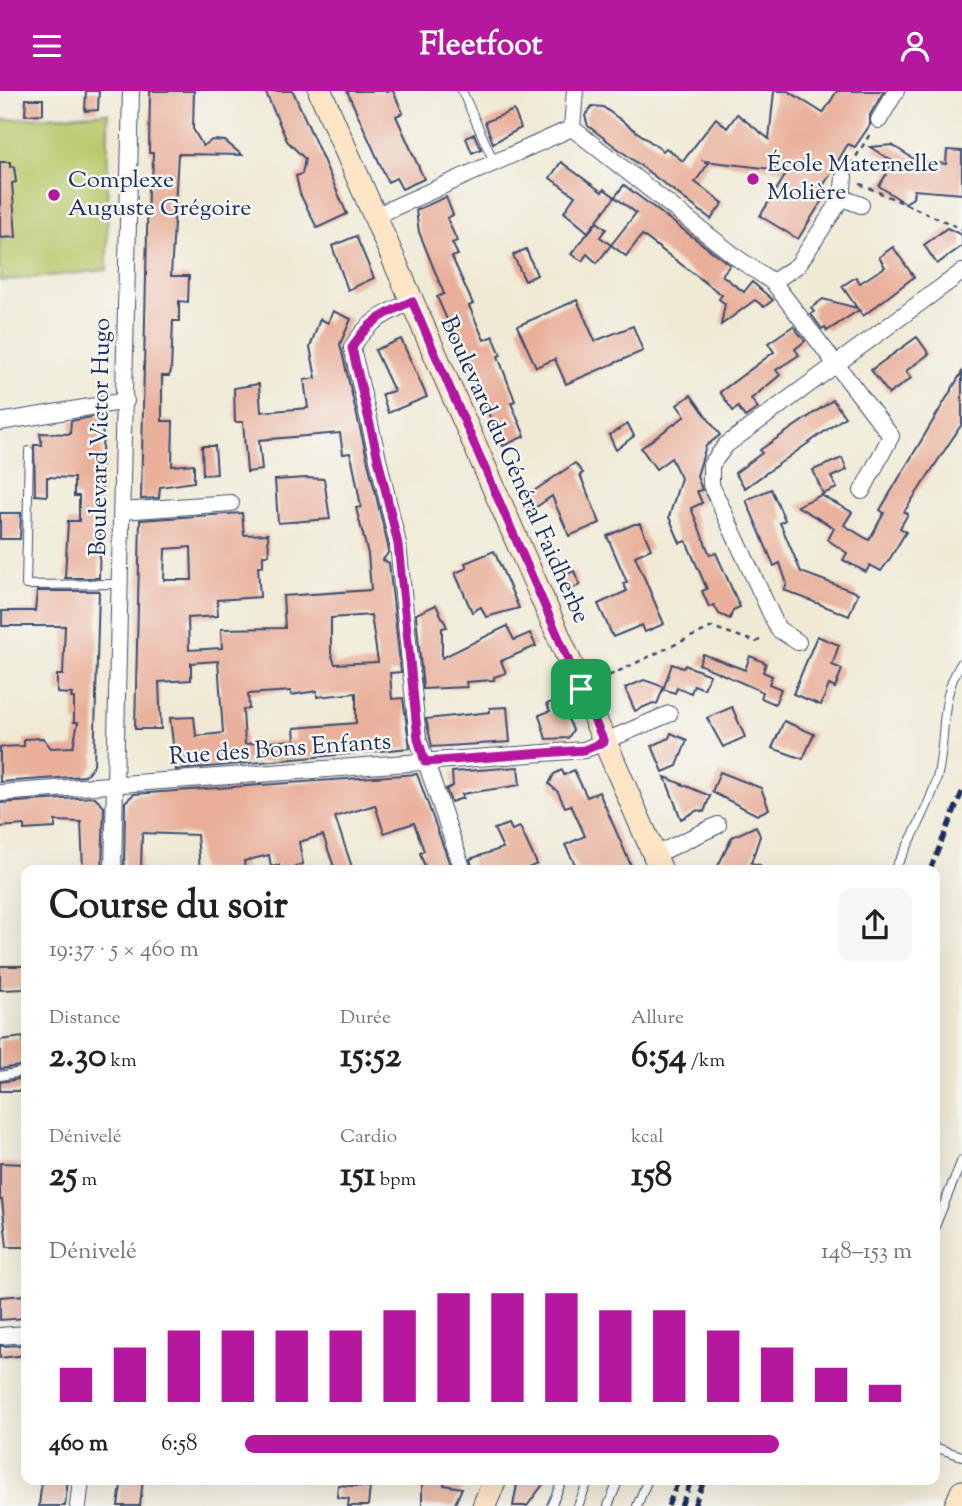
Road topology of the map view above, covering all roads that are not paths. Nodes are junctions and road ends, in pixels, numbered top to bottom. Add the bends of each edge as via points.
1 (131, 91) edge
2 (320, 91) edge
3 (462, 91) edge
4 (575, 91) edge
5 (896, 91) edge
6 (879, 120) road end
7 (572, 128) junction
8 (494, 162) junction
9 (844, 177) road end
10 (842, 198) junction
11 (861, 205) dead end
12 (375, 216) junction
13 (962, 272) edge
14 (773, 282) junction
15 (412, 301) junction
16 (837, 364) junction
17 (126, 401) junction
18 (0, 422) edge
19 (29, 451) dead end
20 (862, 491) dead end
21 (230, 503) dead end
22 (122, 511) junction
23 (120, 584) junction
24 (798, 642) dead end
25 (962, 662) edge
26 (669, 714) dead end
27 (604, 742) junction
28 (425, 762) junction
29 (115, 785) junction
30 (0, 793) edge
31 (718, 825) dead end
32 (658, 862) edge
33 (113, 865) edge
34 (461, 865) edge
35 (896, 865) edge
36 (21, 1072) edge
37 (0, 1076) edge
38 (962, 1160) edge
39 (940, 1214) edge
40 (21, 1334) edge
41 (0, 1336) edge
42 (940, 1449) edge
43 (962, 1456) edge
44 (80, 1485) edge
45 (493, 1485) edge
46 (560, 1485) edge
47 (587, 1485) edge
48 (617, 1485) edge
49 (646, 1485) edge
50 (78, 1506) edge
51 (484, 1506) edge
52 (551, 1506) edge
53 (578, 1506) edge
54 (608, 1506) edge
55 (637, 1506) edge

1 - 17 street, Boulevard Victor Hugo
2 - 12 main road, Boulevard du Général Faidherbe
3 - 8 lane
4 - 7 street
5 - 6 street
7 - 8 street
7 - 14 street
8 - 12 street
9 - 10 street
10 - 11 street
10 - 14 street via 798,265
12 - 15 main road, Boulevard du Général Faidherbe
13 - 16 street
14 - 16 street
15 - 27 main road, Boulevard du Général Faidherbe
15 - 28 street via 374,318 352,348 398,544 418,739
16 - 20 street via 891,436
16 - 24 street via 726,446 711,465 711,485 778,629
17 - 18 street
17 - 22 street, Boulevard Victor Hugo
19 - 23 lane via 26,585
21 - 22 street
22 - 23 street, Boulevard Victor Hugo
23 - 29 street, Boulevard Victor Hugo
25 - 35 lane via 944,706 936,783
26 - 27 street, Rue des Bons Enfants
27 - 28 street, Rue des Bons Enfants via 584,750
27 - 32 main road, Boulevard du Général Faidherbe
28 - 29 street, Rue des Bons Enfants
28 - 34 street
29 - 30 street, Rue des Bons Enfants
29 - 33 street, Boulevard Victor Hugo
31 - 32 street
36 - 37 lane
38 - 39 lane
40 - 41 street
42 - 43 lane
44 - 50 street
45 - 51 main road
46 - 52 lane
47 - 53 lane
48 - 54 lane
49 - 55 lane

